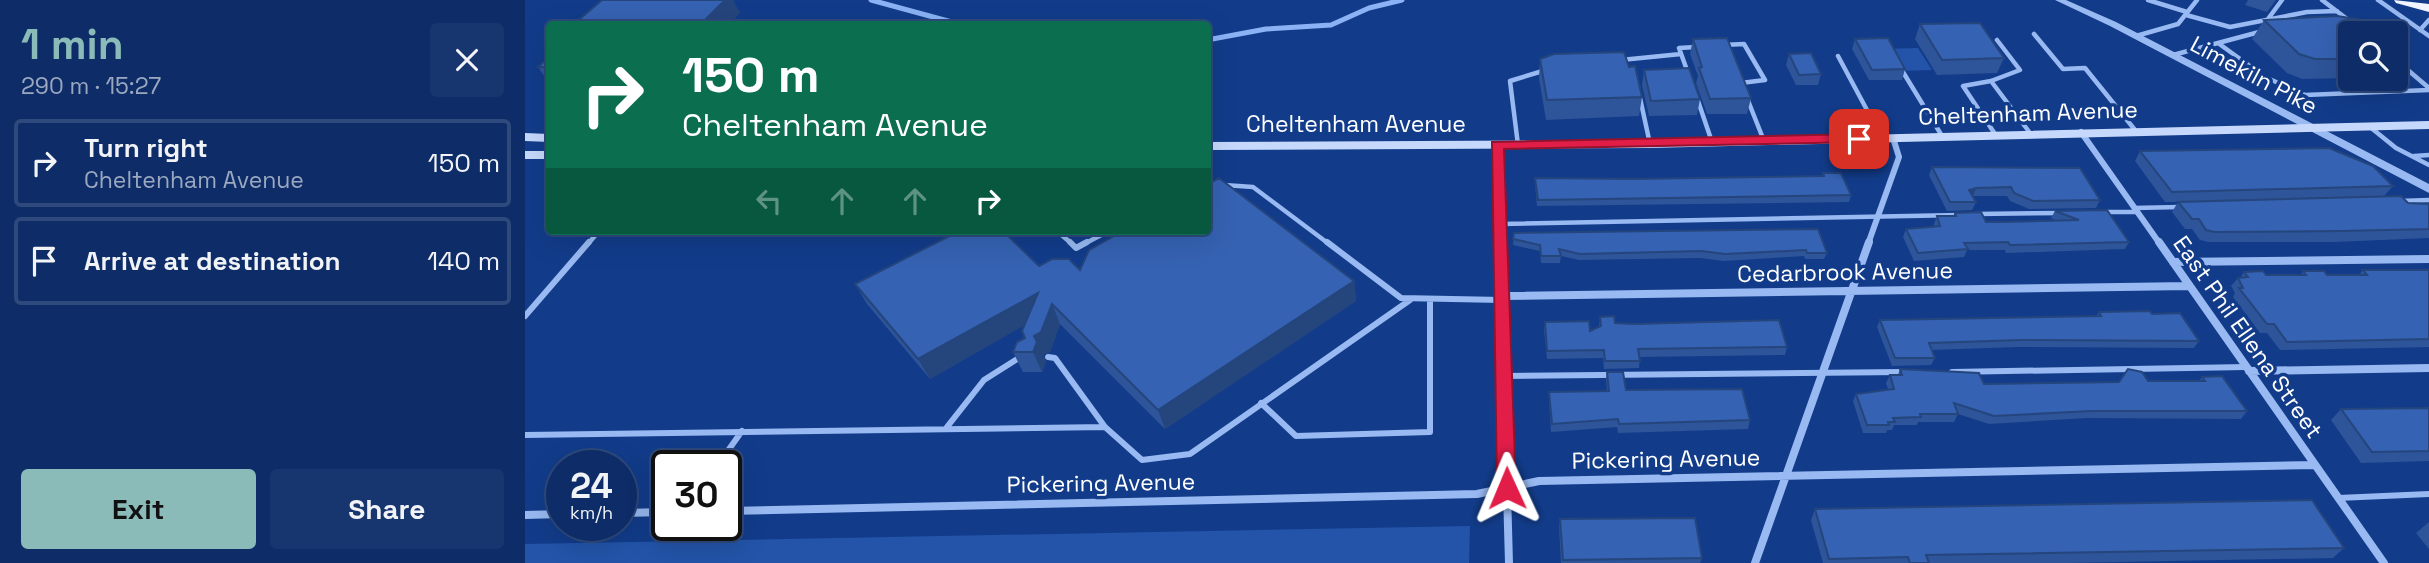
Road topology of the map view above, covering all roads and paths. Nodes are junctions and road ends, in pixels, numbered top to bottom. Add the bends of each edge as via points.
1 (2059, 0) edge
2 (2148, 0) edge
3 (2197, 0) edge
4 (2282, 0) edge
5 (2322, 0) edge
6 (2378, 0) edge
7 (2401, 0) edge
8 (2429, 8) edge
9 (2337, 11) junction
10 (2187, 13) junction
11 (2268, 19) junction
12 (2429, 20) edge
13 (2349, 21) edge
14 (2270, 29) edge
15 (2420, 30) junction
16 (2034, 34) dead end
17 (2429, 34) edge
18 (2136, 36) junction
19 (1997, 40) dead end
20 (2218, 43) junction
21 (1705, 46) edge
22 (1718, 46) edge
23 (1681, 54) junction
24 (2173, 55) junction
25 (1838, 56) dead end
26 (1613, 61) edge
27 (1559, 66) edge
28 (1687, 71) junction
29 (2408, 71) edge
30 (1674, 72) edge
31 (1903, 72) edge
32 (1991, 81) junction
33 (1691, 83) edge
34 (1637, 86) edge
35 (2429, 89) edge
36 (1695, 95) edge
37 (2429, 125) edge
38 (2370, 127) junction
39 (2311, 129) junction
40 (2135, 130) junction
41 (2081, 132) junction
42 (2030, 133) junction
43 (1994, 134) junction
44 (1942, 136) junction
45 (525, 137) edge
46 (546, 138) edge
47 (1888, 138) junction
48 (1764, 141) junction
49 (1712, 142) junction
50 (1650, 144) junction
51 (1497, 145) junction
52 (1518, 145) junction
53 (1211, 146) edge
54 (525, 155) edge
55 (546, 155) edge
56 (2429, 155) edge
57 (2411, 156) junction
58 (2429, 165) edge
59 (1221, 185) edge
60 (2429, 189) edge
61 (2429, 200) edge
62 (2397, 201) edge
63 (2189, 207) edge
64 (2135, 210) junction
65 (2069, 213) edge
66 (2096, 213) edge
67 (1879, 216) junction
68 (1501, 224) junction
69 (596, 235) edge
70 (1061, 235) edge
71 (1101, 235) edge
72 (2429, 259) edge
73 (2173, 262) junction
74 (2189, 286) junction
75 (1852, 291) junction
76 (1502, 298) junction
77 (1430, 299) junction
78 (1410, 300) junction
79 (525, 316) edge
80 (1029, 356) edge
81 (1048, 358) dead end
82 (2429, 368) edge
83 (2247, 369) junction
84 (1916, 372) edge
85 (1944, 372) edge
86 (1820, 374) junction
87 (1504, 376) junction
88 (1261, 403) junction
89 (947, 427) junction
90 (1105, 427) junction
91 (742, 431) junction
92 (525, 435) edge
93 (728, 450) edge
94 (2315, 465) junction
95 (1783, 477) junction
96 (1507, 488) junction
97 (2429, 494) edge
98 (2339, 498) junction
99 (742, 511) edge
100 (546, 514) edge
101 (525, 515) edge
102 (1509, 563) edge
103 (1755, 563) edge
104 (2384, 563) edge

1 - 18 street, Limekiln Pike
2 - 10 lane
3 - 10 lane
4 - 11 lane
5 - 9 lane
6 - 15 lane
7 - 8 highway
9 - 11 lane
9 - 13 lane
10 - 11 lane via 2229,27
10 - 18 lane via 2178,24
12 - 15 lane
14 - 20 lane
15 - 17 lane
16 - 40 lane via 2063,69 2085,68
18 - 24 street, Limekiln Pike
19 - 32 lane via 2020,70
20 - 24 lane
20 - 35 lane via 2265,77 2305,95
21 - 23 lane via 1679,48
22 - 48 lane via 1744,44 1765,80 1741,82
23 - 26 lane
23 - 28 lane
24 - 39 street, Limekiln Pike
25 - 47 lane
27 - 52 lane via 1510,80
28 - 30 lane
28 - 33 lane
29 - 35 lane
31 - 44 lane
32 - 42 lane
32 - 43 lane via 1963,86
34 - 50 lane
36 - 49 lane
37 - 38 main road, Cheltenham Avenue
38 - 39 main road, Cheltenham Avenue
38 - 57 lane
39 - 40 main road, Cheltenham Avenue
39 - 60 street, Limekiln Pike
40 - 41 main road, Cheltenham Avenue
41 - 42 main road, Cheltenham Avenue
41 - 64 street, East Phil Ellena Street
42 - 43 main road, Cheltenham Avenue
43 - 44 main road, Cheltenham Avenue
44 - 47 main road, Cheltenham Avenue
45 - 46 main road
47 - 48 main road, Cheltenham Avenue
47 - 67 street via 1899,157
48 - 49 main road, Cheltenham Avenue
49 - 50 main road, Cheltenham Avenue
50 - 52 main road, Cheltenham Avenue
51 - 52 main road, Cheltenham Avenue
51 - 53 main road, Cheltenham Avenue
51 - 68 street
54 - 55 main road
56 - 57 lane
57 - 58 lane
59 - 78 lane via 1253,187 1394,294
61 - 62 lane
63 - 64 lane
64 - 66 lane
64 - 73 street, East Phil Ellena Street
65 - 67 lane
67 - 68 lane
67 - 75 street
68 - 76 street
69 - 79 lane
70 - 71 lane via 1076,248
72 - 73 street
73 - 74 street, East Phil Ellena Street
74 - 75 street, Cedarbrook Avenue
74 - 83 street, East Phil Ellena Street
75 - 76 street, Cedarbrook Avenue
75 - 86 street
76 - 77 lane
76 - 87 street
77 - 78 lane
77 - 88 lane via 1430,432 1296,436
78 - 88 lane
80 - 89 lane via 1018,356 984,380
81 - 90 lane via 1055,358
82 - 83 street
83 - 85 lane
83 - 94 street, East Phil Ellena Street
84 - 86 lane
86 - 87 lane
86 - 95 street
87 - 96 street
88 - 90 lane via 1190,454 1142,460
89 - 90 lane
89 - 91 lane
91 - 92 lane
91 - 93 lane
94 - 95 street, Pickering Avenue
94 - 98 street, East Phil Ellena Street
95 - 96 street, Pickering Avenue via 1539,481
95 - 103 street
96 - 99 street, Pickering Avenue via 1476,494
96 - 102 street
97 - 98 lane
98 - 104 street, East Phil Ellena Street
100 - 101 street

